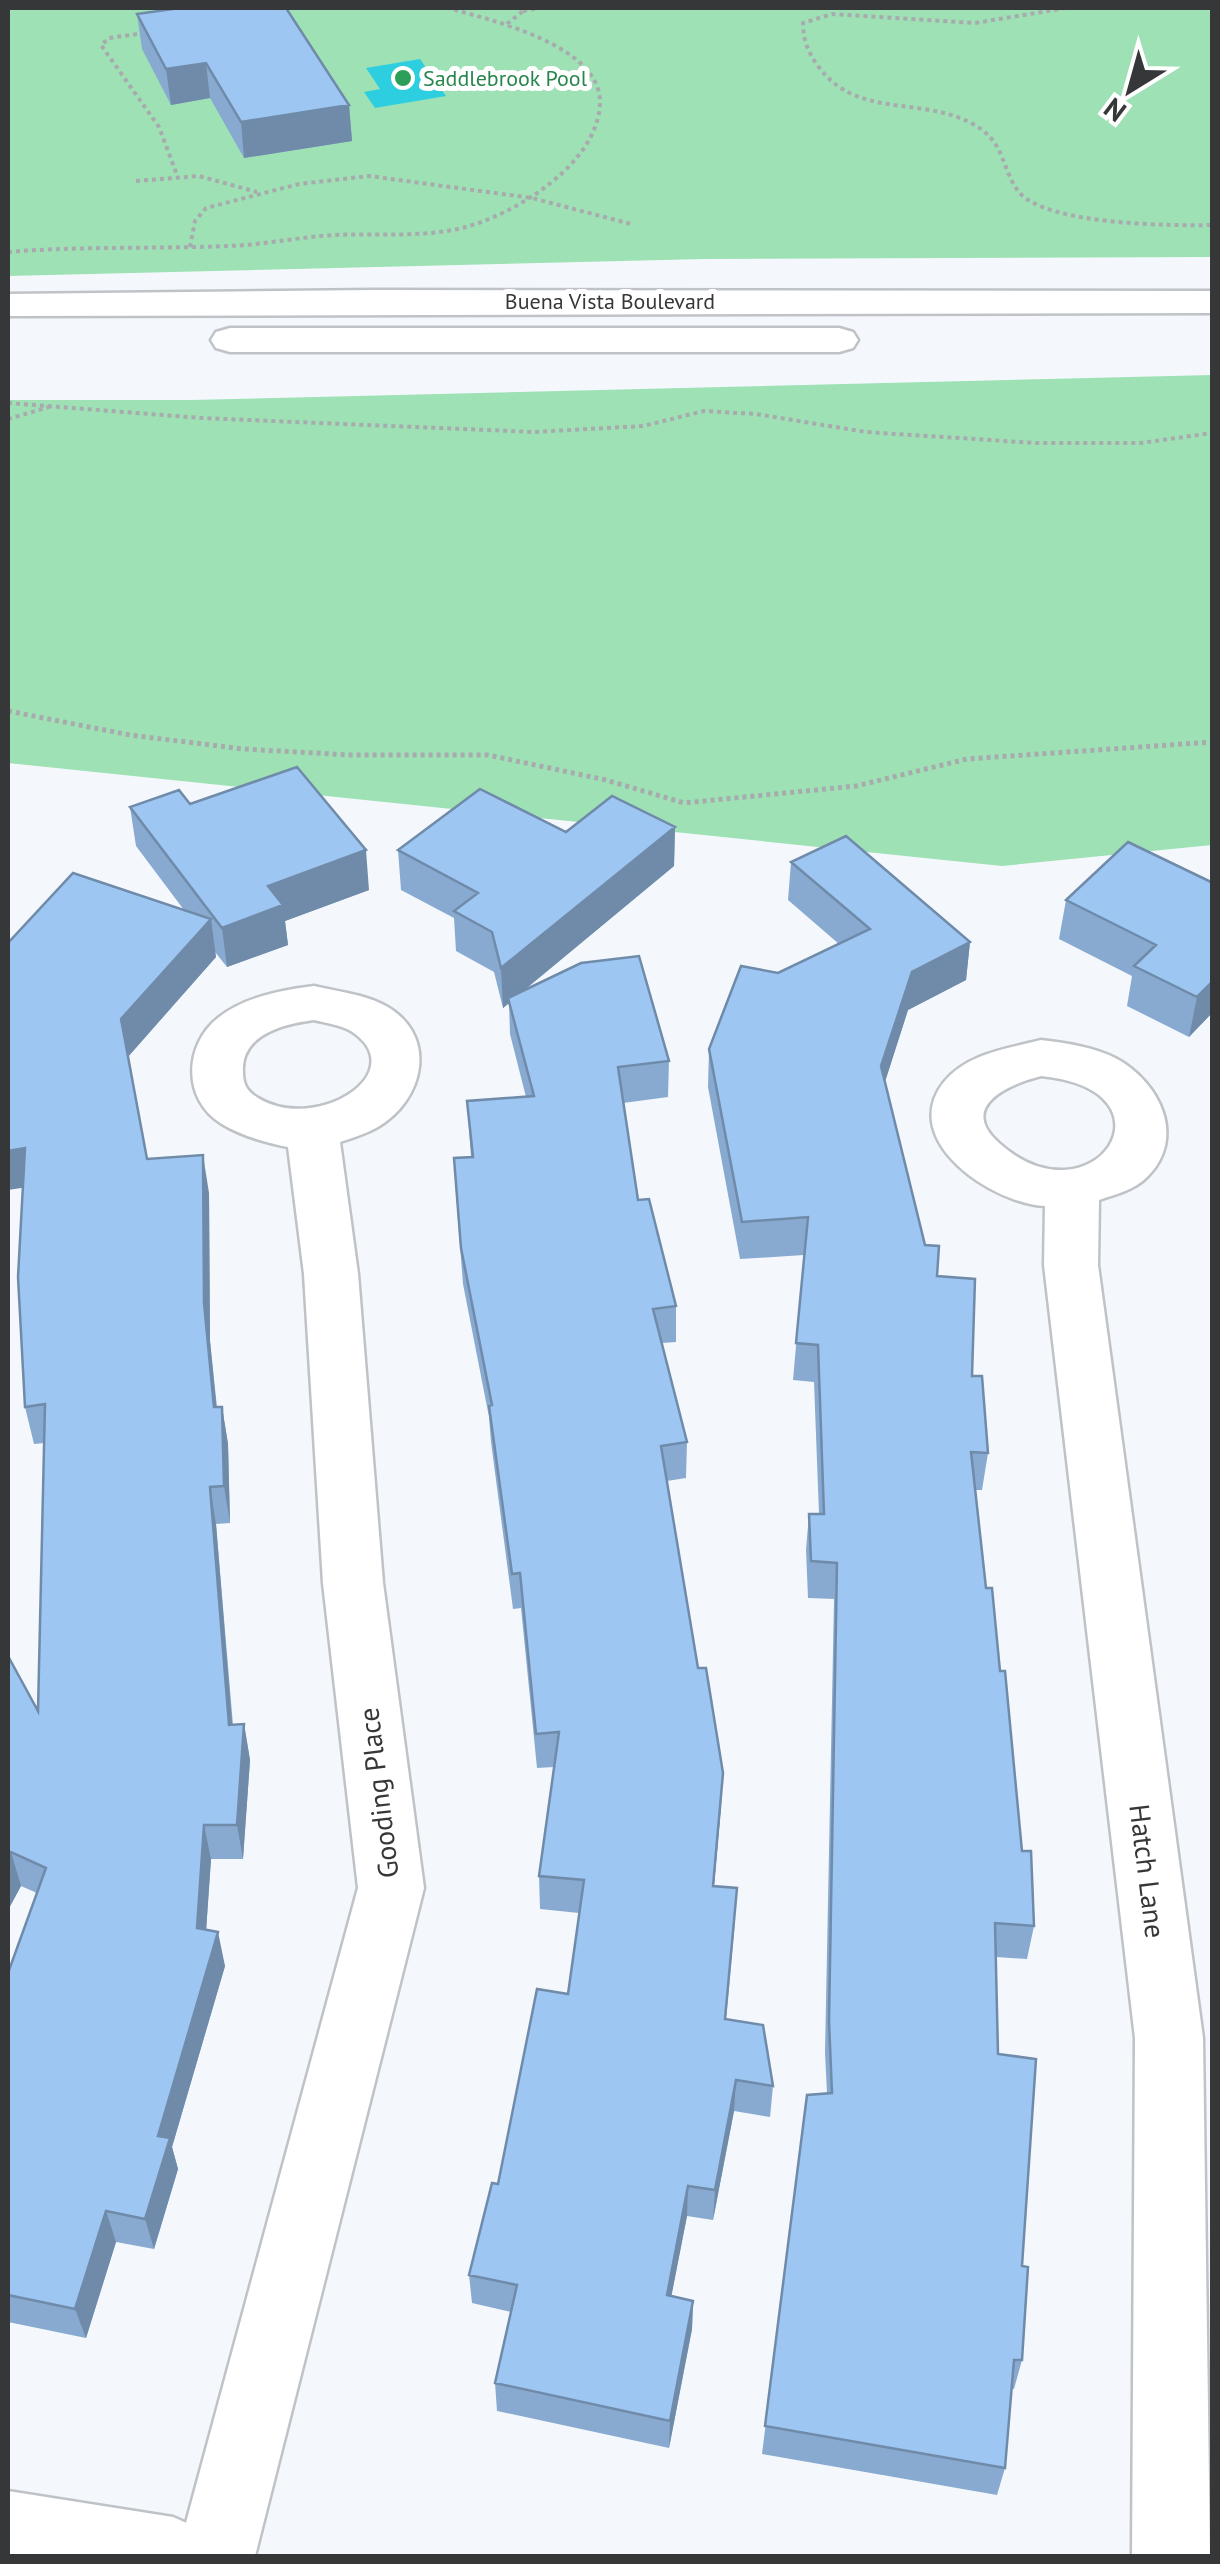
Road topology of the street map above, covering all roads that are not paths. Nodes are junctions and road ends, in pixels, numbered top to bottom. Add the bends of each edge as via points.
1 (1212, 302) edge
2 (8, 305) edge
3 (8, 340) edge
4 (126, 340) dead end
5 (185, 340) dead end
6 (877, 340) dead end
7 (312, 1129) dead end
8 (1072, 1188) dead end
9 (8, 2529) edge
10 (173, 2556) edge
11 (216, 2556) edge
12 (1172, 2556) edge

1 - 2 main road, Buena Vista Boulevard
3 - 4 main road
5 - 6 main road, Buena Vista Boulevard
7 - 11 main road, Gooding Place via 353,1583 391,1888
8 - 12 main road, Hatch Lane via 1070,1264 1169,2038
9 - 10 main road

